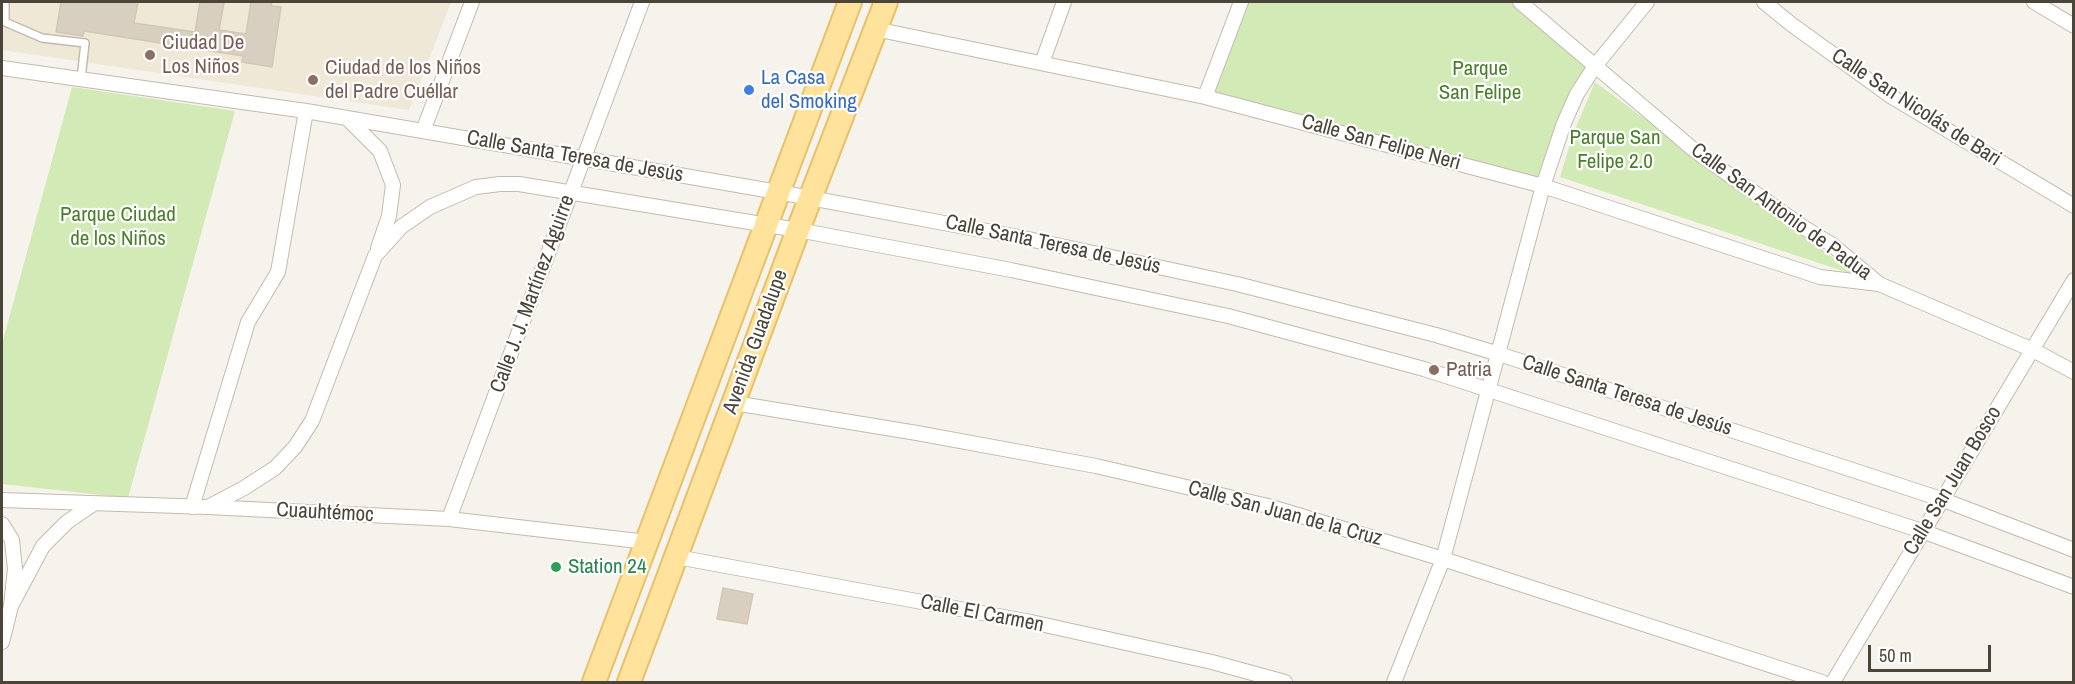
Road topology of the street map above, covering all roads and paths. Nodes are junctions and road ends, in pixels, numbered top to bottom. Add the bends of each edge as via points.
1 (5, 2) edge
2 (472, 2) edge
3 (642, 2) edge
4 (850, 2) edge
5 (886, 2) edge
6 (1064, 2) edge
7 (1241, 2) edge
8 (1520, 2) edge
9 (1647, 2) edge
10 (1764, 2) edge
11 (2034, 2) edge
12 (2073, 26) edge
13 (875, 29) junction
14 (1042, 63) junction
15 (1595, 66) junction
16 (2, 68) edge
17 (81, 79) junction
18 (1205, 97) junction
19 (306, 111) junction
20 (348, 119) junction
21 (423, 131) junction
22 (583, 159) junction
23 (1543, 186) junction
24 (778, 192) junction
25 (570, 193) junction
26 (811, 198) junction
27 (2073, 206) edge
28 (765, 226) junction
29 (798, 230) junction
30 (375, 255) junction
31 (2073, 280) edge
32 (1879, 284) junction
33 (2033, 350) junction
34 (1499, 354) junction
35 (2073, 372) edge
36 (1489, 390) junction
37 (734, 403) junction
38 (1941, 499) junction
39 (2, 500) edge
40 (92, 504) junction
41 (192, 507) junction
42 (208, 507) junction
43 (448, 519) junction
44 (2, 524) edge
45 (1922, 531) junction
46 (647, 542) junction
47 (2073, 550) edge
48 (677, 557) junction
49 (1443, 559) junction
50 (2073, 587) edge
51 (11, 606) junction
52 (2, 642) edge
53 (1247, 678) edge
54 (594, 682) edge
55 (629, 682) edge
56 (1285, 682) edge
57 (1394, 682) edge
58 (1822, 682) edge
59 (1833, 682) edge

1 - 17 lane via 4,22 42,38 85,43
2 - 21 street
3 - 22 street, Calle J. J. Martínez Aguirre
4 - 24 main road, Avenida Guadalupe
5 - 13 main road, Avenida Guadalupe
6 - 14 street
7 - 18 street
8 - 15 street, Calle San Antonio de Padua
9 - 15 street
10 - 27 street, Calle San Nicolás de Bari via 1892,97
11 - 12 street
13 - 14 street, Calle San Felipe Neri
13 - 26 main road, Avenida Guadalupe
14 - 18 street, Calle San Felipe Neri
15 - 23 street via 1564,123
15 - 32 street, Calle San Antonio de Padua via 1694,150 1831,244
16 - 17 street, Calle Santa Teresa de Jesús
17 - 19 street, Calle Santa Teresa de Jesús
18 - 23 street, Calle San Felipe Neri
19 - 20 street, Calle Santa Teresa de Jesús
19 - 41 street via 278,272 248,322
20 - 21 street, Calle Santa Teresa de Jesús
20 - 30 street via 380,151 393,185 389,216
21 - 22 street, Calle Santa Teresa de Jesús
22 - 24 street, Calle Santa Teresa de Jesús
22 - 25 street, Calle J. J. Martínez Aguirre
23 - 32 street, Calle San Felipe Neri via 1820,277
23 - 34 street
24 - 26 street, Calle Santa Teresa de Jesús
24 - 28 main road, Avenida Guadalupe
25 - 28 street, Calle Santa Teresa de Jesús
25 - 30 street, Calle Santa Teresa de Jesús via 519,184 476,187 430,207 401,227
25 - 43 street, Calle J. J. Martínez Aguirre
26 - 29 main road, Avenida Guadalupe
26 - 34 street, Calle Santa Teresa de Jesús via 1237,284
28 - 29 street, Calle Santa Teresa de Jesús
28 - 46 main road, Avenida Guadalupe
29 - 36 street, Calle Santa Teresa de Jesús via 1228,316
29 - 37 main road, Avenida Guadalupe
30 - 42 street, Calle Santa Teresa de Jesús via 312,421 295,447 274,468
31 - 33 street, Calle San Juan Bosco
32 - 33 street, Calle San Antonio de Padua
33 - 35 street, Calle San Antonio de Padua
33 - 38 street, Calle San Juan Bosco
34 - 36 street
34 - 38 street, Calle Santa Teresa de Jesús
36 - 45 street, Calle Santa Teresa de Jesús
36 - 49 street
37 - 48 main road, Avenida Guadalupe
37 - 49 street, Calle San Juan de la Cruz via 1096,466 1268,506
38 - 45 street, Calle San Juan Bosco
38 - 47 street, Calle Santa Teresa de Jesús
39 - 40 street, Cuauhtémoc
40 - 41 street, Cuauhtémoc
40 - 51 street via 43,546
41 - 42 street, Cuauhtémoc
42 - 43 street, Cuauhtémoc
43 - 46 street, Cuauhtémoc
44 - 51 street via 12,540 14,553
45 - 50 street, Calle Santa Teresa de Jesús
45 - 59 street, Calle San Juan Bosco
46 - 54 main road, Avenida Guadalupe
48 - 53 street, Calle El Carmen via 1031,622 1212,662
48 - 55 main road, Avenida Guadalupe
49 - 57 street
49 - 58 street, Calle San Juan de la Cruz
51 - 52 street
53 - 56 street, Calle El Carmen

